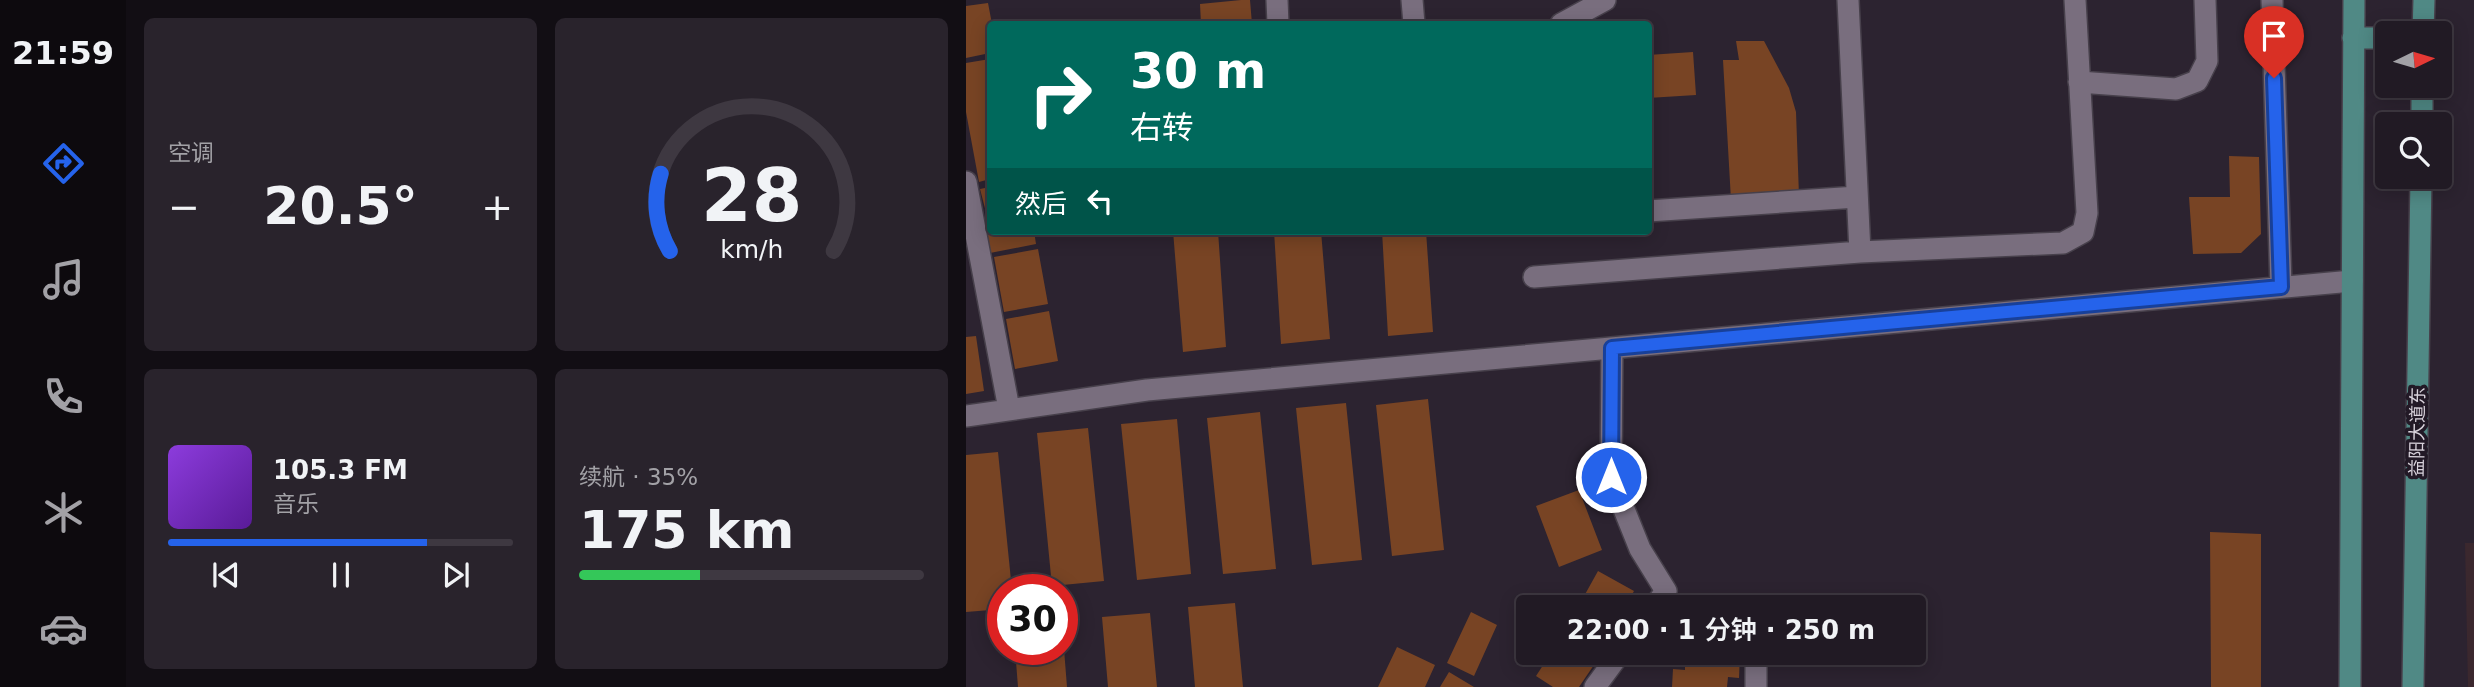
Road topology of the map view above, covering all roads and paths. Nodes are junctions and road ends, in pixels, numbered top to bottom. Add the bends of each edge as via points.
1 (1277, 0) edge
2 (1412, 0) edge
3 (1605, 0) edge
4 (1847, 0) edge
5 (2075, 0) edge
6 (2205, 0) edge
7 (2272, 0) edge
8 (2354, 0) edge
9 (2424, 0) edge
10 (1278, 21) edge
11 (1414, 21) edge
12 (1566, 21) edge
13 (2423, 21) edge
14 (2353, 38) junction
15 (2375, 38) edge
16 (2079, 82) junction
17 (966, 182) edge
18 (2421, 189) edge
19 (1857, 197) junction
20 (1652, 211) edge
21 (1860, 252) junction
22 (1534, 277) dead end
23 (2352, 281) junction
24 (2281, 287) junction
25 (1612, 348) junction
26 (1009, 410) junction
27 (966, 416) edge
28 (1663, 595) edge
29 (1611, 665) edge
30 (1595, 687) edge
31 (2350, 687) edge
32 (2413, 687) edge

1 - 10 street
2 - 11 street
3 - 12 street
4 - 19 street
5 - 16 street
6 - 16 street via 2207,61 2197,81 2176,89
7 - 24 street
8 - 14 main road
9 - 13 main road
14 - 15 main road
14 - 23 main road
16 - 21 street via 2087,213 2084,232 2063,243
17 - 26 street
18 - 32 main road, 益阳大道东
19 - 20 street
19 - 21 street
21 - 22 street
23 - 24 street
23 - 31 main road
24 - 25 street
25 - 26 street via 1147,390
25 - 28 street via 1611,477 1640,549 1666,591
26 - 27 street
29 - 30 street

